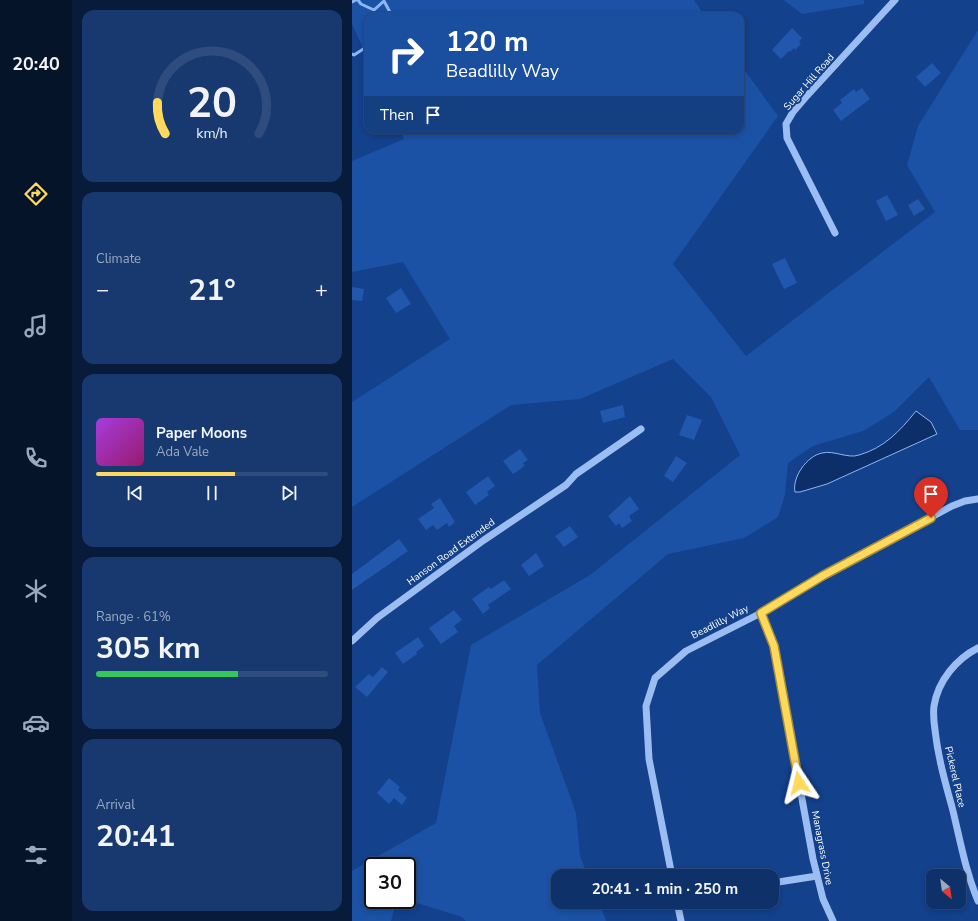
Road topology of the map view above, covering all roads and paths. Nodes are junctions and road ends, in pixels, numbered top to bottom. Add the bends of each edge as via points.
1 (895, 0) edge
2 (835, 233) dead end
3 (641, 429) dead end
4 (978, 499) edge
5 (761, 613) junction
6 (352, 640) edge
7 (978, 648) edge
8 (671, 869) edge
9 (817, 876) junction
10 (779, 882) edge
11 (978, 901) edge
12 (678, 909) edge
13 (681, 921) edge
14 (833, 921) edge

1 - 2 street, Sugar Hill Road via 805,98 786,124 787,138
3 - 6 street, Hanson Road Extended via 377,618
4 - 5 street, Beadlilly Way via 952,506
5 - 8 street, Beadlilly Way via 686,651 655,678 646,706 649,759
5 - 9 street, Managrass Drive via 774,646
7 - 11 street, Pickerel Place via 967,653 951,669 941,686 934,707 938,756 962,856
9 - 10 street
9 - 14 street, Managrass Drive via 823,899
12 - 13 street

